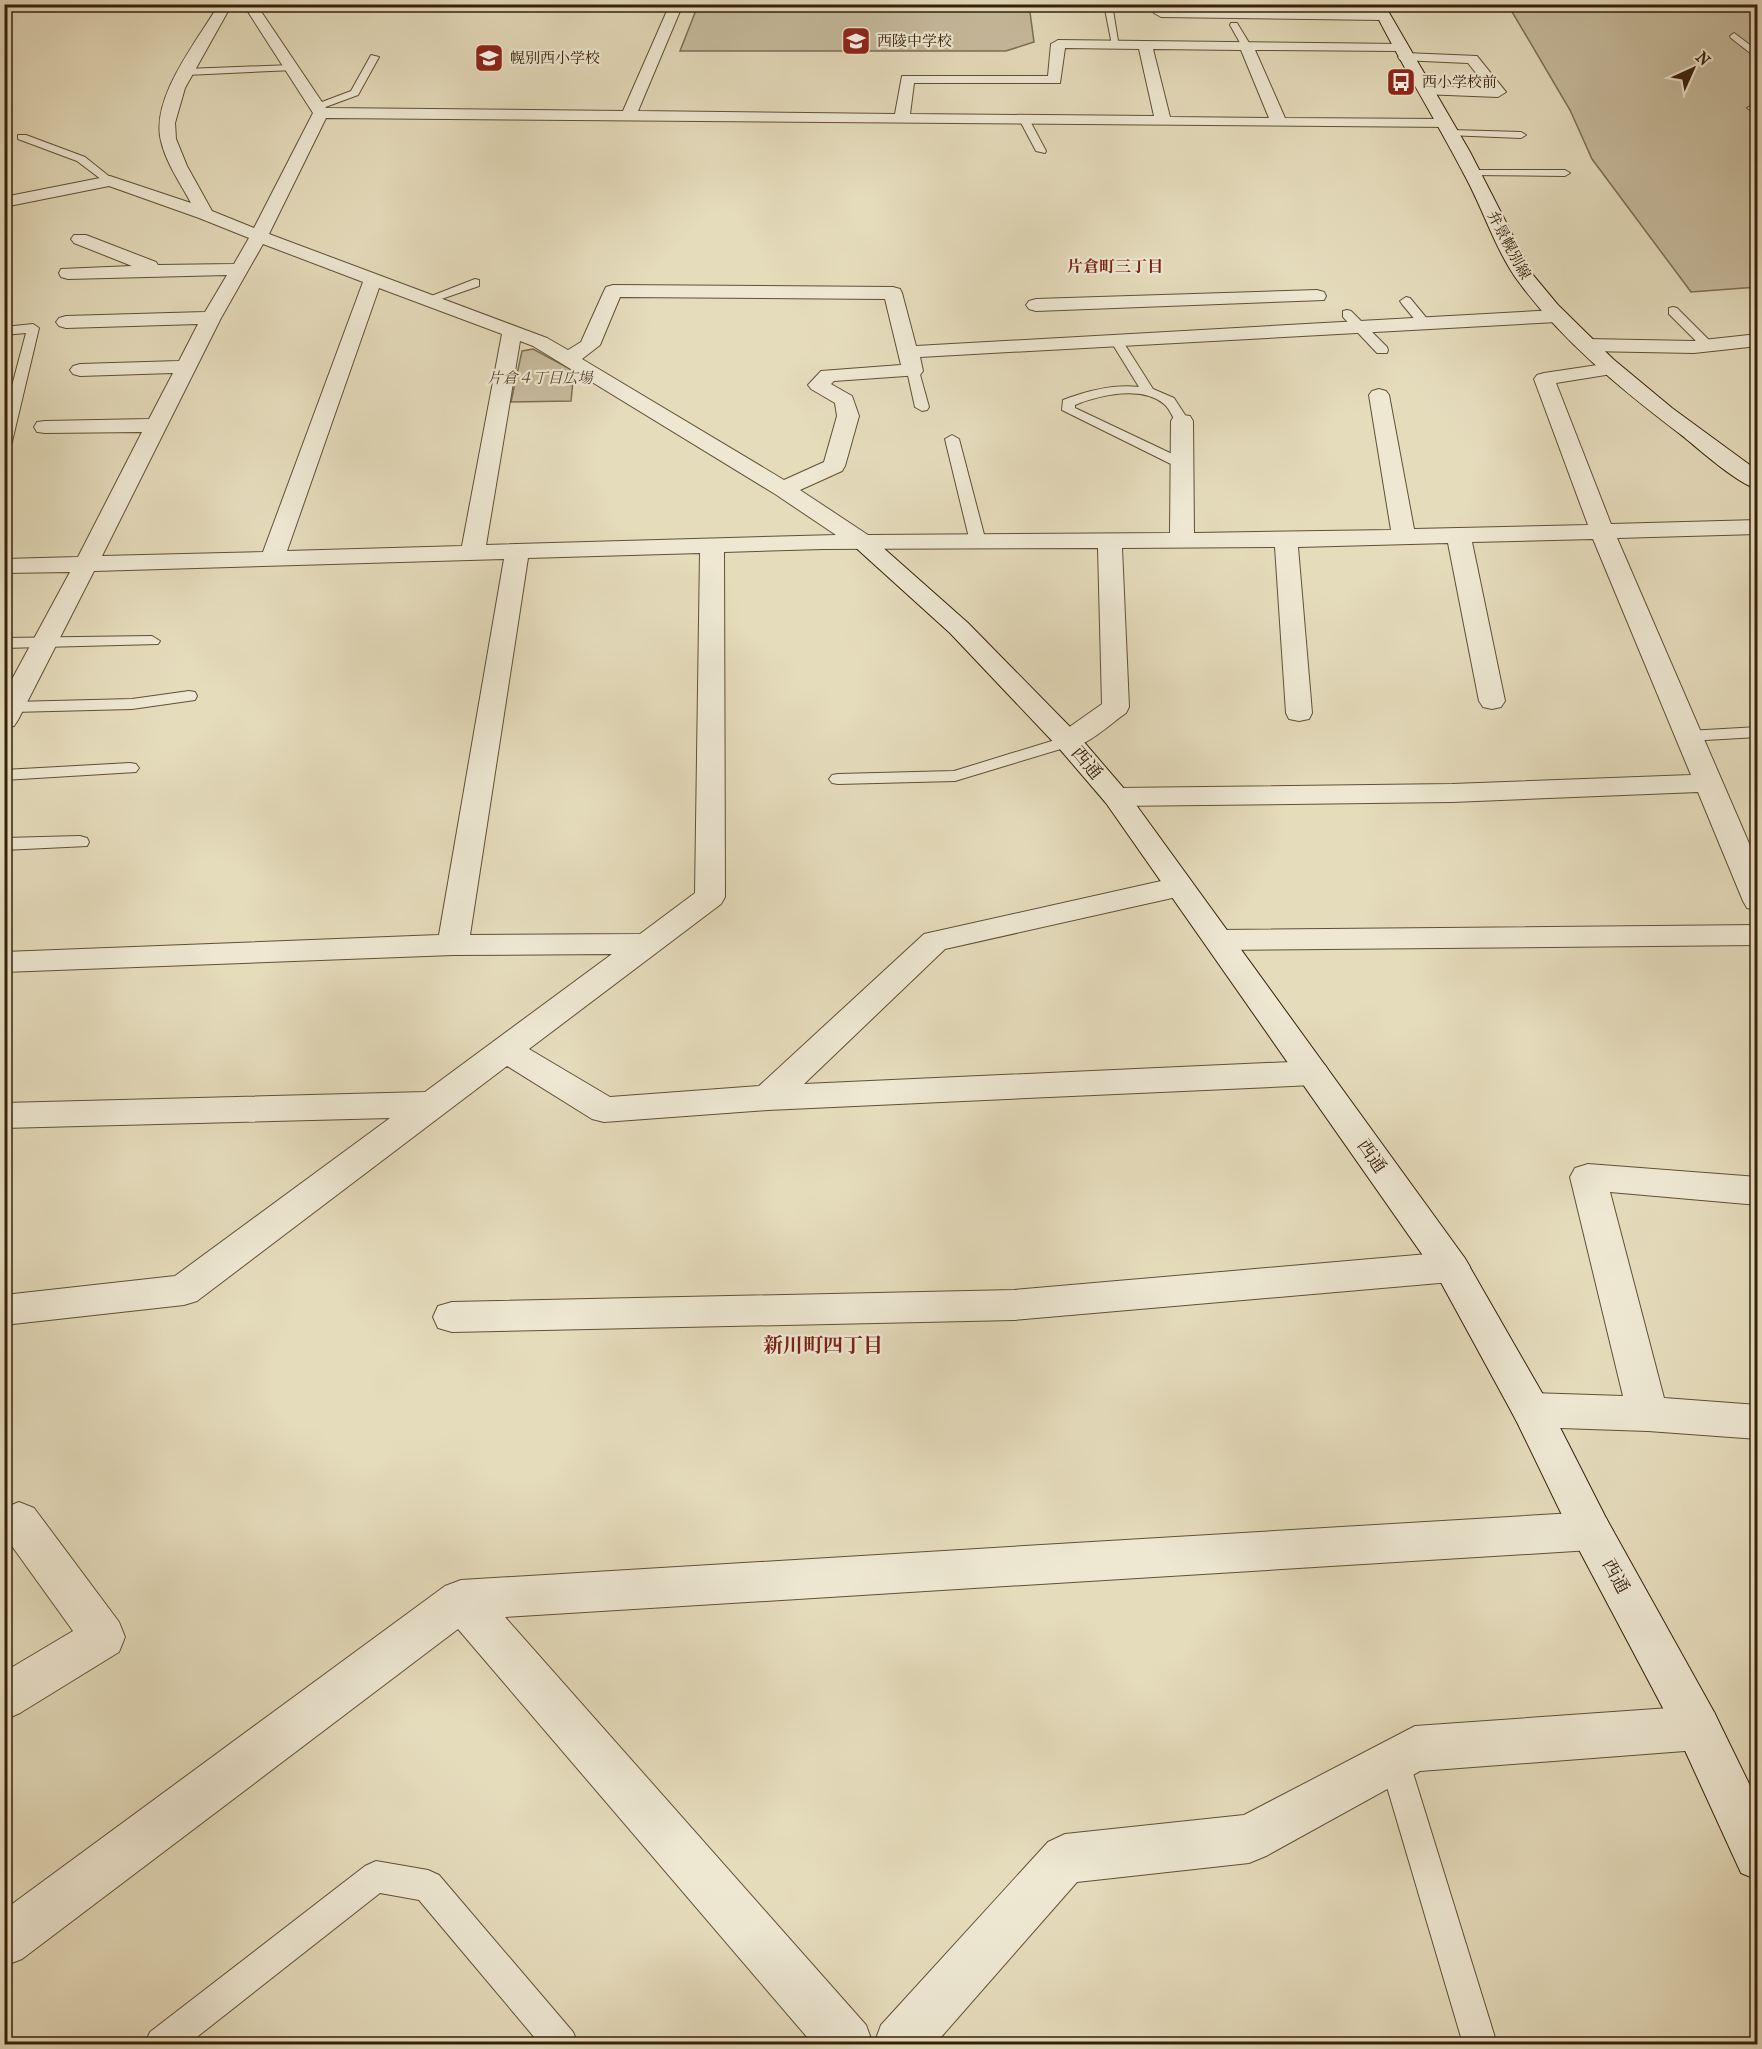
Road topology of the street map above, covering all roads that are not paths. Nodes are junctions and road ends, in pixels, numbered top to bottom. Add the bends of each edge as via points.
1 (226, 4) edge
2 (249, 4) edge
3 (677, 4) edge
4 (1107, 4) edge
5 (1159, 4) edge
6 (1305, 10) edge
7 (1379, 10) edge
8 (1234, 25) dead end
9 (1734, 36) dead end
10 (1116, 45) junction
11 (1145, 45) junction
12 (1246, 46) junction
13 (1402, 52) junction
14 (1758, 56) edge
15 (374, 57) dead end
16 (282, 59) junction
17 (194, 64) junction
18 (1426, 91) junction
19 (319, 110) junction
20 (629, 115) junction
21 (902, 118) junction
22 (1024, 119) junction
23 (1163, 121) junction
24 (1279, 122) junction
25 (1448, 128) junction
26 (1521, 135) dead end
27 (22, 137) dead end
28 (1041, 151) dead end
29 (1473, 173) junction
30 (1565, 173) dead end
31 (110, 181) junction
32 (4, 202) edge
33 (205, 214) junction
34 (259, 236) junction
35 (80, 239) dead end
36 (239, 269) junction
37 (163, 271) junction
38 (68, 273) dead end
39 (373, 279) junction
40 (475, 283) dead end
41 (1317, 296) dead end
42 (427, 300) junction
43 (1220, 301) junction
44 (1406, 301) dead end
45 (1036, 305) dead end
46 (1673, 311) dead end
47 (1557, 316) junction
48 (211, 318) junction
49 (1354, 321) junction
50 (66, 322) dead end
51 (1425, 324) junction
52 (4, 331) edge
53 (512, 331) junction
54 (1240, 333) junction
55 (1116, 340) junction
56 (1758, 340) edge
57 (1587, 345) junction
58 (1707, 345) junction
59 (1382, 350) dead end
60 (569, 358) junction
61 (911, 361) junction
62 (186, 367) junction
63 (1611, 369) junction
64 (80, 370) dead end
65 (1149, 393) junction
66 (1379, 395) dead end
67 (922, 407) dead end
68 (1182, 421) joint
69 (157, 425) junction
70 (45, 427) dead end
71 (952, 439) dead end
72 (4, 446) edge
73 (1182, 464) junction
74 (1758, 482) edge
75 (783, 489) junction
76 (1758, 527) edge
77 (1602, 531) junction
78 (1459, 536) junction
79 (1404, 537) junction
80 (1182, 540) junction
81 (1286, 540) junction
82 (863, 542) junction
83 (978, 542) junction
84 (1110, 542) junction
85 (712, 547) junction
86 (517, 552) junction
87 (473, 553) junction
88 (273, 559) junction
89 (86, 564) junction
90 (4, 566) edge
91 (152, 641) dead end
92 (46, 642) junction
93 (4, 643) edge
94 (189, 696) dead end
95 (1492, 701) dead end
96 (9, 713) edge
97 (1299, 713) dead end
98 (1758, 732) edge
99 (1688, 736) junction
100 (1068, 741) junction
101 (130, 768) dead end
102 (4, 775) edge
103 (838, 779) dead end
104 (1708, 783) junction
105 (1116, 797) junction
106 (80, 842) dead end
107 (4, 844) edge
108 (1179, 887) junction
109 (1758, 901) edge
110 (1758, 935) edge
111 (1219, 940) junction
112 (645, 944) junction
113 (453, 945) junction
114 (4, 962) edge
115 (507, 1051) junction
116 (1313, 1073) junction
117 (768, 1098) junction
118 (435, 1104) junction
119 (4, 1116) edge
120 (1758, 1191) edge
121 (1451, 1267) junction
122 (4, 1311) edge
123 (452, 1317) dead end
124 (1531, 1410) junction
125 (1648, 1414) junction
126 (1758, 1422) edge
127 (19, 1521) dead end
128 (1592, 1531) junction
129 (461, 1600) junction
130 (4, 1698) edge
131 (1698, 1728) junction
132 (1394, 1760) junction
133 (1758, 1856) edge
134 (4, 1941) edge
135 (162, 2044) edge
136 (561, 2044) edge
137 (847, 2044) edge
138 (900, 2044) edge
139 (1480, 2044) edge

1 - 17 street
2 - 16 street
3 - 20 street
4 - 10 lane
5 - 6 street via 1161,13
6 - 7 street
7 - 13 street, 弁景幌別線
8 - 12 lane
9 - 14 lane
10 - 11 street
10 - 21 street via 1058,44 1055,80 908,79
11 - 12 street
11 - 23 street
12 - 13 street
12 - 24 street
13 - 18 street, 弁景幌別線
13 - 18 street via 1473,59 1498,92
15 - 19 lane via 355,93
16 - 17 lane
16 - 19 street
17 - 33 street via 166,119 168,140
18 - 25 street, 弁景幌別線
19 - 20 street
19 - 34 street
20 - 21 street
21 - 22 street
22 - 23 street
22 - 28 lane
23 - 24 street
24 - 25 street
25 - 26 lane
25 - 29 street, 弁景幌別線
27 - 31 lane via 81,159
29 - 30 lane
29 - 47 street, 弁景幌別線 via 1524,277
31 - 32 street
31 - 33 street
33 - 34 street
34 - 36 street
34 - 39 street, 西通
35 - 37 street
36 - 37 street
36 - 48 street
37 - 38 street
39 - 42 street, 西通
39 - 88 street
40 - 42 lane
41 - 43 street
42 - 53 street, 西通
43 - 45 street
43 - 54 street
44 - 51 lane
46 - 58 lane
47 - 51 street
47 - 57 street, 弁景幌別線
48 - 50 street
48 - 62 street
49 - 51 street
49 - 54 street
49 - 59 lane
52 - 72 lane via 33,328
53 - 60 street, 西通
53 - 87 street
54 - 55 street
55 - 61 street
55 - 65 lane
56 - 58 street
57 - 58 street
57 - 63 street, 弁景幌別線
60 - 61 street via 590,345 613,291 893,293
60 - 75 street, 西通
61 - 67 lane
61 - 75 street via 828,375 818,385 844,400 848,416 834,466
62 - 64 street
62 - 69 street
63 - 74 street, 弁景幌別線 via 1667,416
63 - 77 street via 1544,379
65 - 68 lane via 1168,400
65 - 73 lane via 1126,390 1080,397 1068,403 1069,410
66 - 79 street
68 - 73 street
69 - 70 street
69 - 89 street
71 - 83 lane
73 - 80 street
75 - 82 street, 西通
76 - 77 street
77 - 78 street
77 - 99 street
78 - 79 street
78 - 95 street
79 - 81 street
80 - 81 street
80 - 84 street
81 - 97 street
82 - 83 street
82 - 85 street
82 - 100 street, 西通 via 959,628
83 - 84 street
84 - 100 street via 1116,707
85 - 86 street
85 - 112 street via 710,897
86 - 87 street
86 - 113 street
87 - 88 street
88 - 89 street
89 - 90 street
89 - 92 street
91 - 92 lane
92 - 93 lane
92 - 96 street
94 - 96 lane
98 - 99 lane
99 - 104 street
100 - 103 lane via 955,776
100 - 105 street, 西通
101 - 102 lane
104 - 105 street via 1452,793
104 - 109 street
105 - 108 street, 西通
106 - 107 lane
108 - 111 street, 西通
108 - 117 street via 935,941
110 - 111 street
111 - 116 street, 西通
112 - 113 street
112 - 115 street
113 - 114 street
115 - 117 street via 604,1110
115 - 118 street
116 - 117 street
116 - 121 street, 西通
118 - 119 street
118 - 122 street via 184,1290
120 - 125 street via 1588,1177
121 - 123 street via 1014,1305
121 - 124 street, 西通
124 - 125 street
124 - 128 street, 西通
125 - 126 street
127 - 130 street via 103,1637
128 - 129 street
128 - 131 street, 西通
129 - 134 street
129 - 137 street
131 - 132 street via 1415,1749
131 - 133 street, 西通
132 - 138 street via 1248,1839 1065,1859
132 - 139 lane
135 - 136 lane via 375,1877 428,1886

